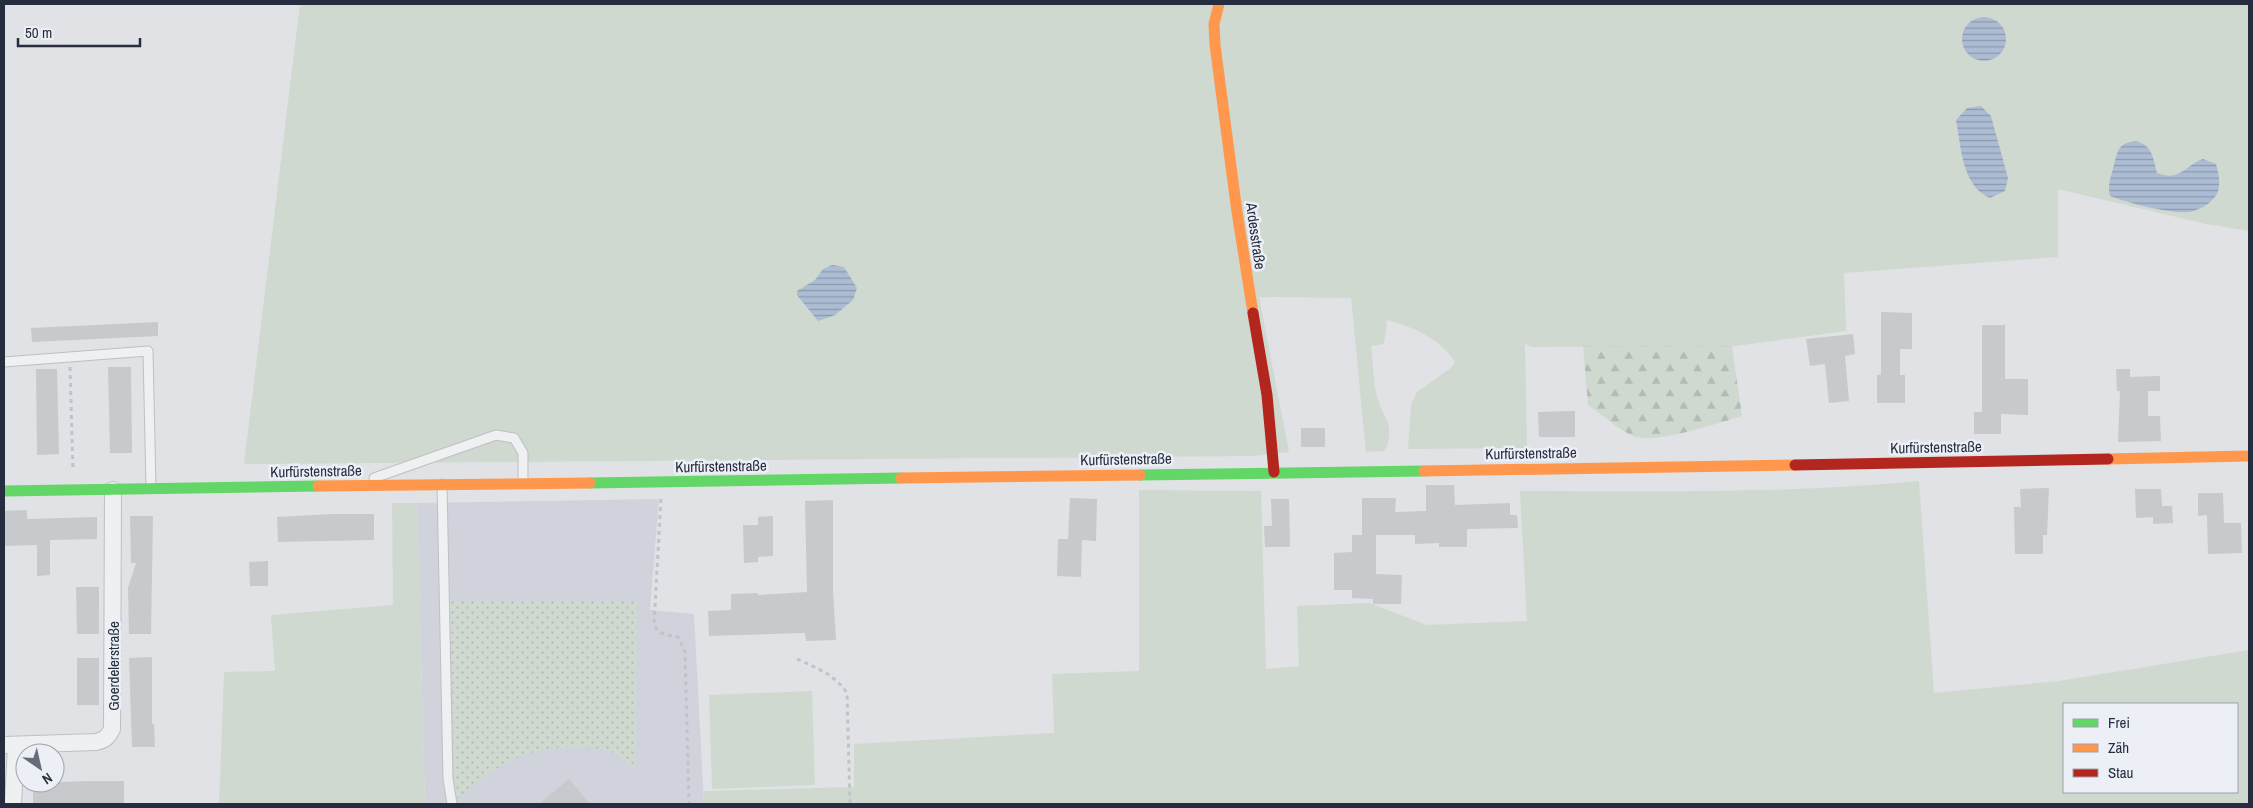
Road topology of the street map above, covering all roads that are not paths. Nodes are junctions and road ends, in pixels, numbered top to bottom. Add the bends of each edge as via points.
1 (1219, 4) edge
2 (4, 362) edge
3 (2249, 456) edge
4 (1274, 472) junction
5 (522, 482) junction
6 (442, 484) junction
7 (359, 486) junction
8 (151, 488) junction
9 (113, 490) junction
10 (4, 491) edge
11 (10, 745) edge
12 (13, 804) edge
13 (452, 804) edge

1 - 4 main road, Ardesstraße via 1214,24 1215,45 1245,266 1268,402
2 - 8 lane via 148,350
3 - 4 main road, Kurfürstenstraße
4 - 5 main road, Kurfürstenstraße
5 - 6 main road, Kurfürstenstraße
5 - 7 lane via 523,453 514,438 496,435
6 - 7 main road, Kurfürstenstraße
6 - 13 lane via 448,779
7 - 8 main road, Kurfürstenstraße
8 - 9 main road, Kurfürstenstraße
9 - 10 main road, Kurfürstenstraße
9 - 11 street, Goerdelerstraße via 112,729 108,736 96,742
11 - 12 street

